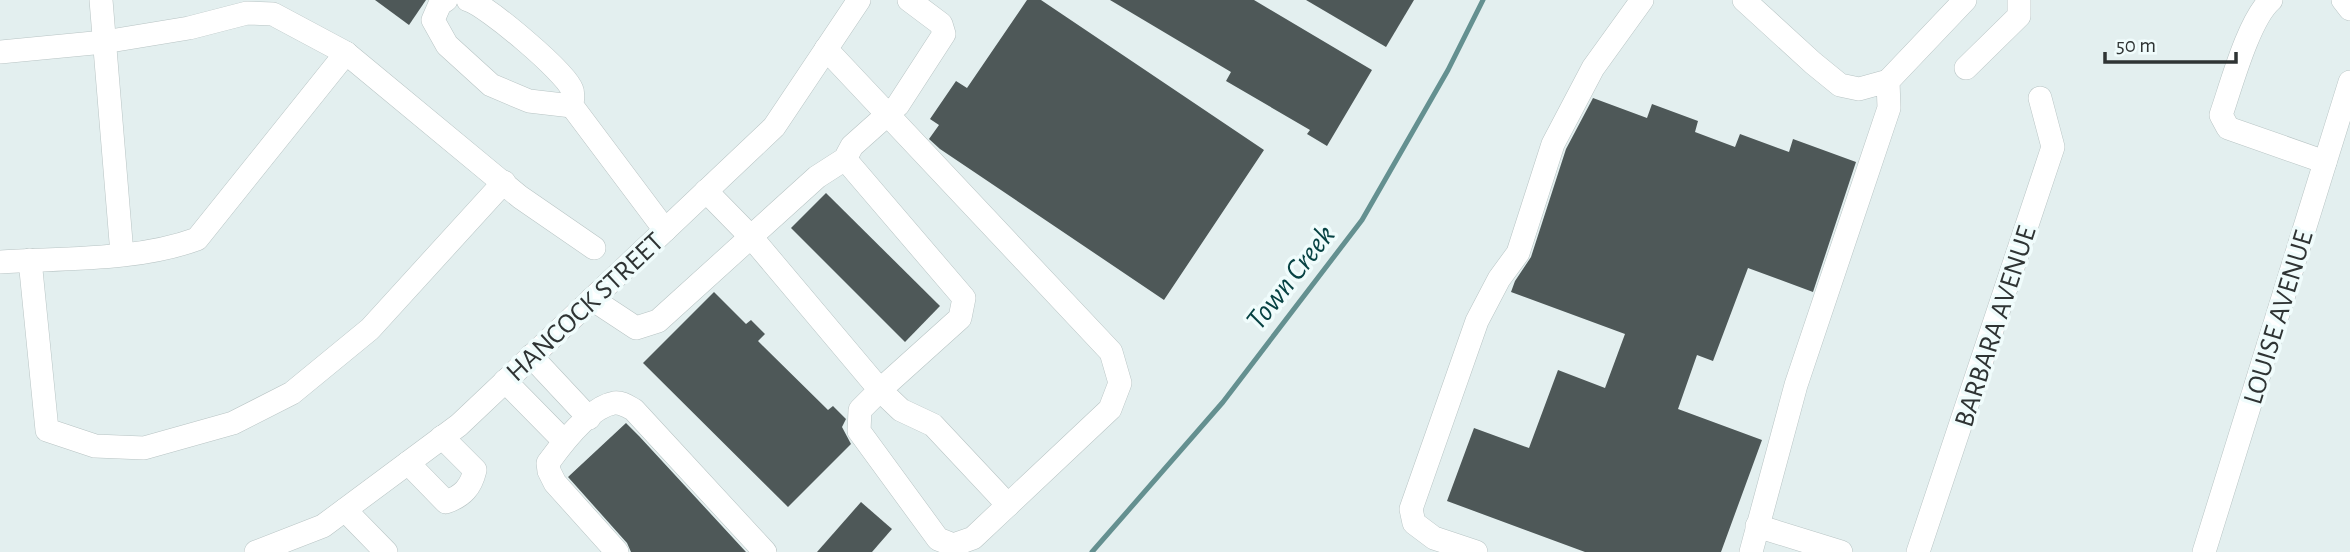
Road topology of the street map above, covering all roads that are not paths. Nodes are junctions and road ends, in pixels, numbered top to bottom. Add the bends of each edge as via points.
1 (101, 0) edge
2 (446, 0) edge
3 (468, 0) edge
4 (859, 0) edge
5 (909, 0) edge
6 (1642, 0) edge
7 (1744, 0) edge
8 (1965, 0) edge
9 (2019, 0) edge
10 (2271, 0) edge
11 (2343, 0) edge
12 (2350, 9) edge
13 (104, 41) junction
14 (826, 49) junction
15 (0, 52) edge
16 (346, 53) junction
17 (1966, 68) dead end
18 (1888, 80) junction
19 (2350, 82) edge
20 (2040, 98) dead end
21 (572, 106) junction
22 (886, 114) junction
23 (845, 159) junction
24 (2325, 162) junction
25 (503, 183) junction
26 (706, 191) junction
27 (665, 230) junction
28 (752, 238) junction
29 (594, 248) dead end
30 (122, 254) junction
31 (30, 260) junction
32 (0, 262) edge
33 (592, 299) junction
34 (531, 356) junction
35 (505, 381) junction
36 (880, 390) junction
37 (589, 418) junction
38 (442, 437) junction
39 (565, 441) junction
40 (408, 463) junction
41 (1009, 505) junction
42 (345, 510) junction
43 (1757, 526) junction
44 (256, 552) edge
45 (386, 552) edge
46 (617, 552) edge
47 (765, 552) edge
48 (1476, 552) edge
49 (1751, 552) edge
50 (1842, 552) edge
51 (1918, 552) edge
52 (2204, 552) edge

1 - 13 street
2 - 21 street via 433,20 447,44 491,85 529,101
3 - 21 street via 506,25 566,78 573,91
4 - 14 street, HANCOCK STREET
5 - 22 street via 941,24 944,34 898,105
6 - 48 street via 1593,68 1553,144 1518,253 1477,321 1411,509 1414,523 1434,538
7 - 18 street via 1840,85 1859,89
8 - 18 street
9 - 17 street via 2019,16
10 - 24 street via 2263,6 2249,38 2221,115 2228,128
11 - 12 street
13 - 15 street
13 - 16 street via 189,28 247,13 273,14
13 - 30 street
14 - 22 street
14 - 26 street, HANCOCK STREET via 774,127
16 - 25 street
16 - 30 street via 197,239 173,248
18 - 43 street via 1889,108 1796,386
19 - 24 street, LOUISE AVENUE
20 - 51 street, BARBARA AVENUE via 2053,147
21 - 27 street
22 - 23 street via 852,146
22 - 41 street via 1111,352 1119,383 1110,409
23 - 28 street via 817,177
23 - 36 street via 964,298 960,318
24 - 52 street, LOUISE AVENUE
25 - 29 street
25 - 31 street via 370,329 292,393 233,423 144,448 95,446 47,430
26 - 27 street, HANCOCK STREET
26 - 28 street
27 - 33 street, HANCOCK STREET
28 - 33 street via 658,321 636,328
28 - 36 street
30 - 31 street
31 - 32 street
33 - 34 street, HANCOCK STREET
34 - 35 street, HANCOCK STREET
34 - 37 street
35 - 38 street, HANCOCK STREET
35 - 39 street
36 - 41 street via 901,410 933,425
36 - 41 street via 860,411 859,432 938,539 954,545 973,538
37 - 39 street
37 - 47 street via 612,404 622,403 634,410
38 - 40 street, HANCOCK STREET
38 - 40 street via 475,470 473,481 458,498 446,502
39 - 46 street via 548,463 549,471 575,508
40 - 42 street, HANCOCK STREET
42 - 44 street, HANCOCK STREET via 323,526
42 - 45 street
43 - 49 street
43 - 50 street

